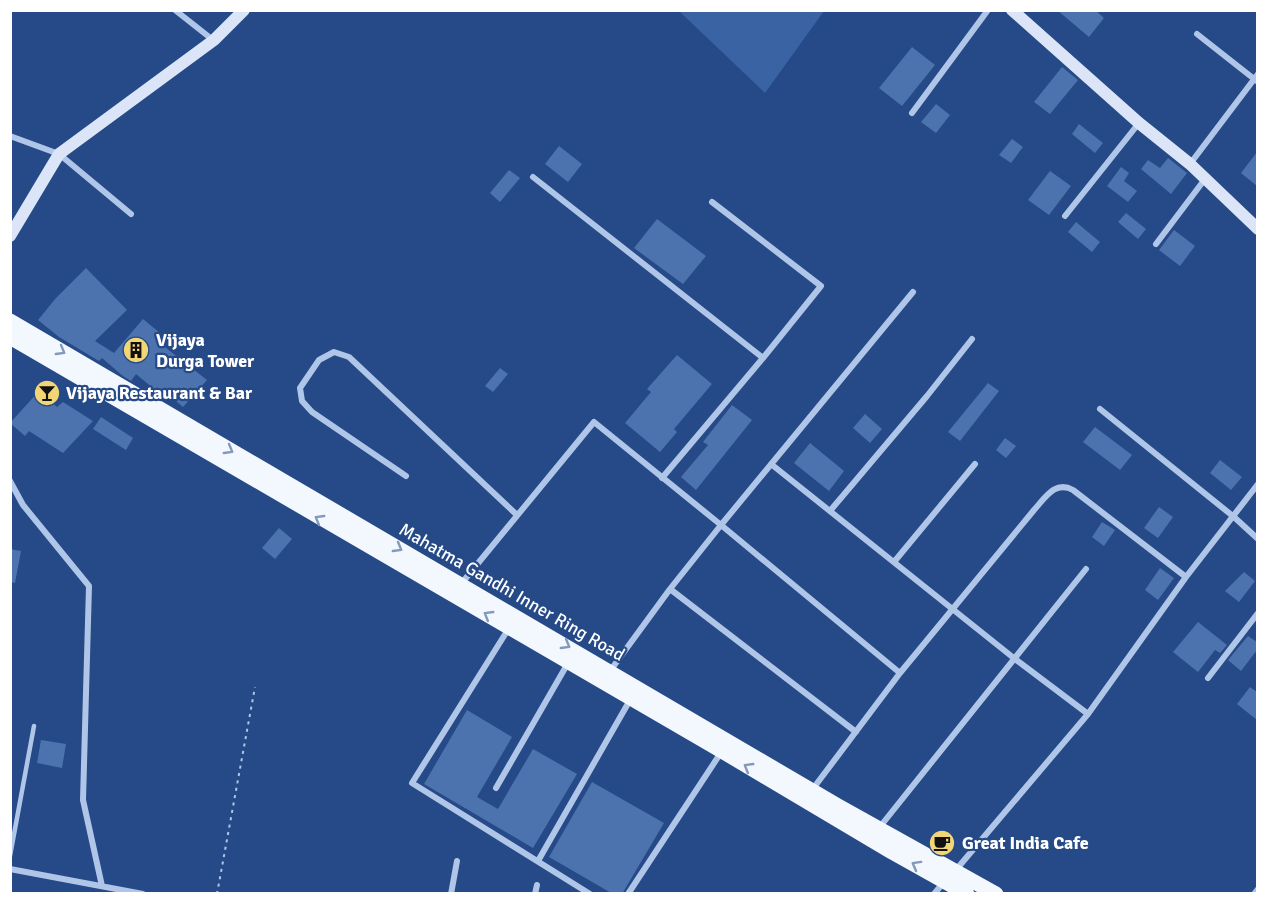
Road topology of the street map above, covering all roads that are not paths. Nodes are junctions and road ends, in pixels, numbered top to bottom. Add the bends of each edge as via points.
1 (175, 10) edge
2 (244, 10) edge
3 (988, 10) edge
4 (1012, 10) edge
5 (1197, 34) dead end
6 (214, 40) junction
7 (1256, 79) edge
8 (912, 113) dead end
9 (1139, 123) junction
10 (10, 136) edge
11 (58, 154) junction
12 (1190, 164) junction
13 (533, 177) dead end
14 (1205, 179) junction
15 (711, 202) dead end
16 (131, 214) dead end
17 (1065, 216) dead end
18 (1257, 229) edge
19 (10, 236) edge
20 (1156, 244) dead end
21 (913, 292) dead end
22 (10, 321) edge
23 (10, 338) edge
24 (972, 339) dead end
25 (763, 358) junction
26 (1100, 409) dead end
27 (771, 464) junction
28 (975, 464) dead end
29 (406, 476) dead end
30 (662, 478) junction
31 (10, 481) edge
32 (1257, 484) edge
33 (830, 511) junction
34 (517, 516) junction
35 (1234, 517) junction
36 (721, 525) junction
37 (1257, 539) edge
38 (894, 562) junction
39 (1086, 569) dead end
40 (1186, 578) junction
41 (461, 584) junction
42 (670, 589) junction
43 (953, 610) junction
44 (1257, 613) edge
45 (509, 628) junction
46 (1015, 659) junction
47 (568, 662) junction
48 (609, 671) junction
49 (900, 673) junction
50 (1208, 678) dead end
51 (631, 699) junction
52 (1088, 714) junction
53 (34, 726) dead end
54 (856, 732) junction
55 (722, 751) junction
56 (496, 788) dead end
57 (812, 790) junction
58 (879, 828) junction
59 (10, 856) edge
60 (457, 861) dead end
61 (538, 861) junction
62 (10, 869) edge
63 (950, 876) junction
64 (537, 885) dead end
65 (102, 886) junction
66 (1257, 889) edge
67 (142, 894) edge
68 (451, 894) edge
69 (535, 894) edge
70 (590, 894) edge
71 (628, 894) edge
72 (934, 894) edge
73 (967, 894) edge
74 (996, 894) edge
75 (1254, 894) edge

1 - 6 street
2 - 6 main road
3 - 8 street
4 - 9 main road
5 - 7 street
6 - 11 main road
7 - 12 street
9 - 12 main road
9 - 17 street
10 - 11 street
11 - 16 street
11 - 19 main road
12 - 14 main road
13 - 25 street
14 - 18 main road
14 - 20 street
15 - 25 street via 821,286
21 - 27 street
22 -> 41 main road, Mahatma Gandhi Inner Ring Road
45 -> 23 main road, Mahatma Gandhi Inner Ring Road
24 - 33 street
25 - 30 street
26 - 35 street
27 - 33 street
27 - 36 street
28 - 38 street
29 - 34 street via 312,412 302,401 300,388 319,360 334,352 349,357
30 - 34 street via 594,422
30 - 36 street
31 - 65 street via 23,505 89,586 83,800
32 - 35 street
33 - 38 street
34 - 41 street
35 - 37 street
35 - 40 street
36 - 42 street
36 - 49 street
38 - 43 street
39 - 46 street
40 - 43 street via 1073,490 1059,486 1034,510
40 - 52 street
41 -> 48 main road, Mahatma Gandhi Inner Ring Road
42 - 48 street
42 - 54 street
43 - 46 street
43 - 49 street
44 - 50 street
45 - 47 main road, Mahatma Gandhi Inner Ring Road
45 - 61 street via 412,783
46 - 52 street
46 - 58 street
47 - 51 main road, Mahatma Gandhi Inner Ring Road
47 - 56 street
48 - 57 main road, Mahatma Gandhi Inner Ring Road
49 - 54 street
51 - 55 main road, Mahatma Gandhi Inner Ring Road
51 - 61 street
52 - 63 street
53 - 59 lane
54 - 57 street
63 -> 55 main road, Mahatma Gandhi Inner Ring Road via 892,852
55 - 71 street
57 - 58 main road, Mahatma Gandhi Inner Ring Road
58 - 63 main road, Mahatma Gandhi Inner Ring Road
60 - 68 street
61 - 70 street
62 - 65 street
63 - 72 street
63 - 73 main road, Mahatma Gandhi Inner Ring Road
63 - 74 main road, Mahatma Gandhi Inner Ring Road
64 - 69 street
65 - 67 street
66 - 75 street

